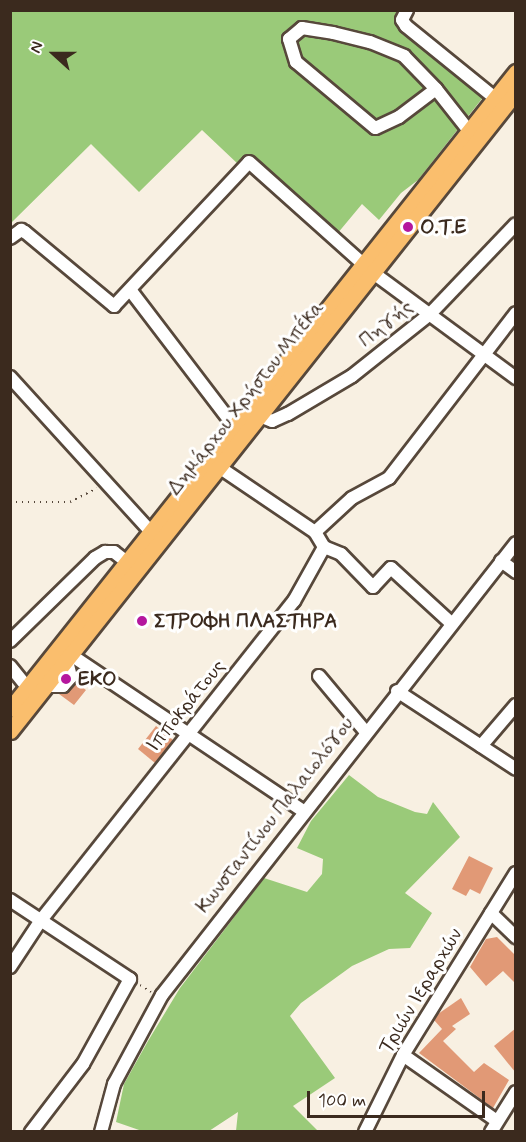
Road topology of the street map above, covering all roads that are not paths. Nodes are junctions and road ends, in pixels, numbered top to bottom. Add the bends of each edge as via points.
1 (407, 10) edge
2 (516, 72) edge
3 (436, 89) junction
4 (516, 92) edge
5 (495, 98) junction
6 (469, 131) junction
7 (516, 224) edge
8 (10, 238) edge
9 (367, 267) junction
10 (131, 291) junction
11 (516, 313) edge
12 (430, 314) junction
13 (484, 354) junction
14 (10, 377) edge
15 (516, 378) edge
16 (259, 416) junction
17 (234, 426) junction
18 (219, 467) junction
19 (152, 532) junction
20 (315, 532) junction
21 (516, 543) edge
22 (324, 547) junction
23 (501, 561) junction
24 (128, 562) junction
25 (516, 572) edge
26 (451, 623) junction
27 (10, 641) edge
28 (67, 655) junction
29 (10, 666) edge
30 (99, 674) junction
31 (319, 676) dead end
32 (71, 677) junction
33 (47, 686) junction
34 (28, 688) junction
35 (396, 691) junction
36 (516, 705) edge
37 (10, 709) edge
38 (10, 731) edge
39 (365, 731) junction
40 (189, 734) junction
41 (481, 746) junction
42 (516, 769) edge
43 (303, 811) junction
44 (516, 873) edge
45 (10, 900) edge
46 (491, 913) junction
47 (41, 920) junction
48 (516, 937) edge
49 (10, 967) edge
50 (403, 1055) junction
51 (516, 1092) edge
52 (494, 1126) edge
53 (31, 1131) edge
54 (101, 1131) edge
55 (365, 1131) edge

1 - 5 street via 402,20 406,26
2 - 5 main road, Δημάρχου Χρήστου Μπέκα
3 - 3 street via 404,56 370,42 302,28 289,39 296,62 375,128 399,117
3 - 6 street
4 - 9 main road, Δημάρχου Χρήστου Μπέκα
5 - 6 main road, Δημάρχου Χρήστου Μπέκα
6 - 9 main road, Δημάρχου Χρήστου Μπέκα
7 - 12 street, Πηγής
8 - 10 street via 21,230 25,232 112,305
9 - 10 street via 249,162
9 - 12 street
9 - 16 main road, Δημάρχου Χρήστου Μπέκα
9 - 17 main road, Δημάρχου Χρήστου Μπέκα
10 - 17 street
11 - 13 street
12 - 13 street
12 - 16 street, Πηγής via 352,376 272,421
13 - 15 street
13 - 20 street via 389,477 352,498
14 - 19 street
16 - 18 main road, Δημάρχου Χρήστου Μπέκα
17 - 19 main road, Δημάρχου Χρήστου Μπέκα
18 - 20 street
18 - 28 main road, Δημάρχου Χρήστου Μπέκα
19 - 24 main road, Δημάρχου Χρήστου Μπέκα
20 - 22 street
21 - 23 street, Κωνσταντίνου Παλαιολόγου
22 - 26 street via 341,554 373,587 391,568
22 - 40 street, Ιπποκράτους via 294,601
23 - 25 street
23 - 26 street, Κωνσταντίνου Παλαιολόγου
24 - 27 street via 114,552 95,558
24 - 28 main road, Δημάρχου Χρήστου Μπέκα
26 - 35 street, Κωνσταντίνου Παλαιολόγου
28 - 30 street
28 - 32 street
28 - 33 main road, Δημάρχου Χρήστου Μπέκα
28 - 34 main road, Δημάρχου Χρήστου Μπέκα
29 - 34 street
30 - 32 street
30 - 40 street
31 - 39 street
32 - 33 street via 63,686
33 - 38 main road, Δημάρχου Χρήστου Μπέκα
34 - 37 main road, Δημάρχου Χρήστου Μπέκα
35 - 39 street, Κωνσταντίνου Παλαιολόγου
35 - 41 street
36 - 41 street
39 - 43 street, Κωνσταντίνου Παλαιολόγου
40 - 43 street
40 - 47 street, Ιπποκράτους
41 - 42 street
43 - 54 street, Κωνσταντίνου Παλαιολόγου via 160,997 114,1084
44 - 46 street, Τριών Ιεραρχών
45 - 47 street
46 - 48 street
46 - 50 street, Τριών Ιεραρχών
47 - 49 street, Ιπποκράτους
47 - 53 street via 130,979 83,1064
50 - 52 street
50 - 55 street, Τριών Ιεραρχών
51 - 52 street

